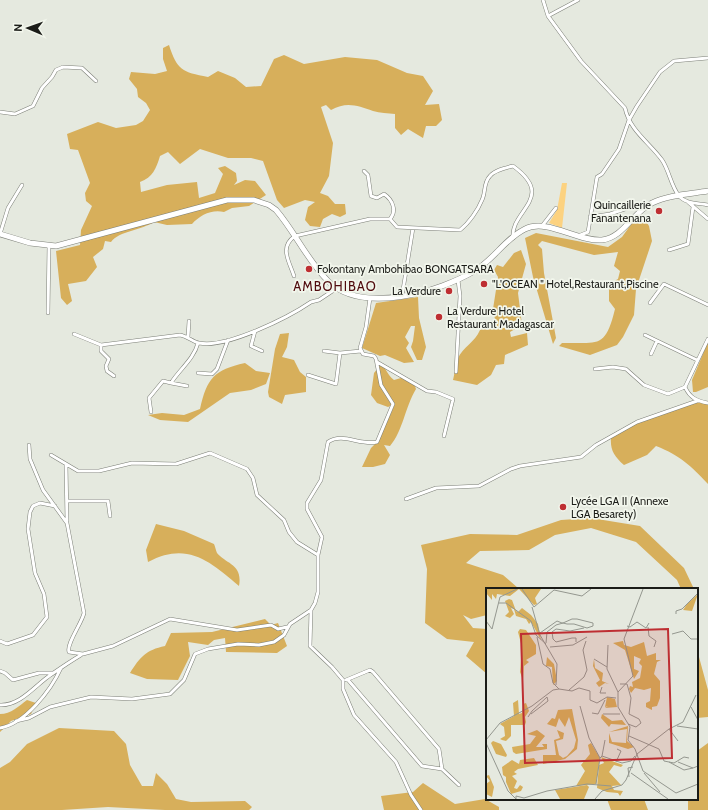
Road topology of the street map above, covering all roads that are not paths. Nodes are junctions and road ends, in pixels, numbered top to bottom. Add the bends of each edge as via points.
1 (543, 0) edge
2 (578, 0) edge
3 (548, 16) junction
4 (708, 58) edge
5 (96, 81) dead end
6 (0, 112) edge
7 (629, 120) junction
8 (364, 171) dead end
9 (22, 185) dead end
10 (708, 191) edge
11 (679, 196) junction
12 (688, 202) junction
13 (708, 205) edge
14 (693, 207) junction
15 (556, 208) dead end
16 (628, 208) dead end
17 (590, 217) junction
18 (708, 219) edge
19 (390, 220) junction
20 (542, 227) junction
21 (413, 228) junction
22 (0, 234) edge
23 (295, 236) junction
24 (578, 236) junction
25 (513, 238) junction
26 (49, 246) junction
27 (669, 250) dead end
28 (294, 276) dead end
29 (458, 280) junction
30 (337, 288) junction
31 (402, 296) junction
32 (370, 298) junction
33 (650, 303) dead end
34 (708, 305) edge
35 (48, 312) dead end
36 (189, 321) dead end
37 (255, 331) junction
38 (74, 334) dead end
39 (645, 335) dead end
40 (188, 336) junction
41 (708, 339) edge
42 (228, 340) junction
43 (657, 341) junction
44 (198, 343) junction
45 (101, 345) junction
46 (262, 351) dead end
47 (324, 351) dead end
48 (361, 351) junction
49 (340, 353) junction
50 (651, 354) dead end
51 (697, 360) junction
52 (377, 362) junction
53 (595, 368) dead end
54 (456, 372) dead end
55 (198, 373) dead end
56 (308, 375) dead end
57 (114, 376) dead end
58 (171, 383) junction
59 (187, 386) dead end
60 (685, 387) junction
61 (697, 401) junction
62 (708, 403) edge
63 (151, 412) dead end
64 (444, 436) dead end
65 (29, 445) dead end
66 (51, 455) dead end
67 (66, 465) junction
68 (406, 499) dead end
69 (68, 501) junction
70 (55, 506) junction
71 (110, 516) dead end
72 (67, 523) junction
73 (318, 555) junction
74 (311, 610) junction
75 (287, 627) junction
76 (0, 641) edge
77 (83, 654) junction
78 (61, 668) junction
79 (0, 671) edge
80 (52, 673) junction
81 (343, 680) junction
82 (348, 680) junction
83 (0, 705) edge
84 (16, 721) junction
85 (0, 728) edge
86 (442, 769) junction
87 (459, 785) dead end
88 (421, 810) edge

1 - 3 street
2 - 3 street
3 - 7 street via 580,61 625,108
4 - 7 street via 674,60 660,72
5 - 6 street via 82,68 63,67 56,70 42,88 33,106 16,114
7 - 11 street via 635,131 662,160
7 - 17 street via 619,149 602,174 597,177
8 - 19 street via 368,175 371,196 377,198 384,194 390,198 394,215
9 - 22 street via 8,208
10 - 11 main road
11 - 12 street
11 - 24 main road via 652,203 610,238 595,240
12 - 13 street
12 - 14 street
14 - 18 street
14 - 27 street via 688,244
15 - 20 street
16 - 17 street
17 - 24 street via 588,232
19 - 21 street via 397,227
19 - 23 street via 370,219
20 - 24 main road
20 - 25 main road via 529,228
21 - 25 street via 460,230 483,199 486,182 490,176 513,166 520,171 532,193 528,207 516,223
21 - 31 street
22 - 26 main road
23 - 26 main road via 282,217 269,205 254,200 236,199 67,244
23 - 28 street via 288,241 285,249
23 - 30 main road via 320,271
25 - 29 main road via 486,264
26 - 35 street
29 - 31 main road
29 - 54 street via 460,296
30 - 32 main road via 355,296
30 - 37 street via 319,300
31 - 32 main road
32 - 48 street
33 - 34 street via 664,284
36 - 40 street
37 - 42 street
37 - 46 street via 251,346
38 - 45 street
39 - 43 street
40 - 44 street
40 - 45 street
41 - 51 street
42 - 44 street
42 - 55 street via 217,369 212,374
43 - 50 street
43 - 51 street
44 - 58 street via 196,352 178,371
45 - 57 street via 101,351 109,359 107,371
47 - 49 street
48 - 49 street
48 - 52 street via 374,356
49 - 56 street via 336,384
51 - 60 street
52 - 64 street via 427,391 436,392 452,400
52 - 73 street via 381,384 392,400 393,407 377,442 340,438 328,442 321,480 307,503 307,509 322,537
53 - 60 street via 626,369 644,385 668,394
58 - 59 street
58 - 63 street via 163,381 149,398
60 - 61 street via 688,394
61 - 62 street
61 - 68 street via 637,422 596,445 581,457 520,466 479,486 436,488
65 - 70 street via 30,459 43,490
66 - 67 street
67 - 69 street
67 - 73 street via 78,471 99,471 132,463 176,464 210,453 247,469 253,478 257,495 284,520 297,542
69 - 71 street via 108,500
69 - 72 street
70 - 72 street
70 - 76 street via 40,503 33,506 28,524 35,573 44,594 47,617 33,635 7,644
72 - 77 street via 84,613 68,649 72,654
73 - 74 street via 318,592
74 - 75 street
74 - 81 street via 310,646
75 - 77 street via 278,629 271,625 263,625 237,630 170,619 112,646
75 - 84 street via 284,635 274,642 259,645 238,644 195,654 184,680 170,694 132,700 91,697 50,707 29,718
77 - 78 street
78 - 80 street
78 - 84 street via 43,699
79 - 80 street via 13,680 39,673
80 - 83 street via 24,696 7,705
81 - 82 street
81 - 88 street via 343,689 354,715 396,762
82 - 86 street via 422,766
82 - 86 street via 365,670 373,672 440,749
84 - 85 street via 9,727
86 - 87 street

